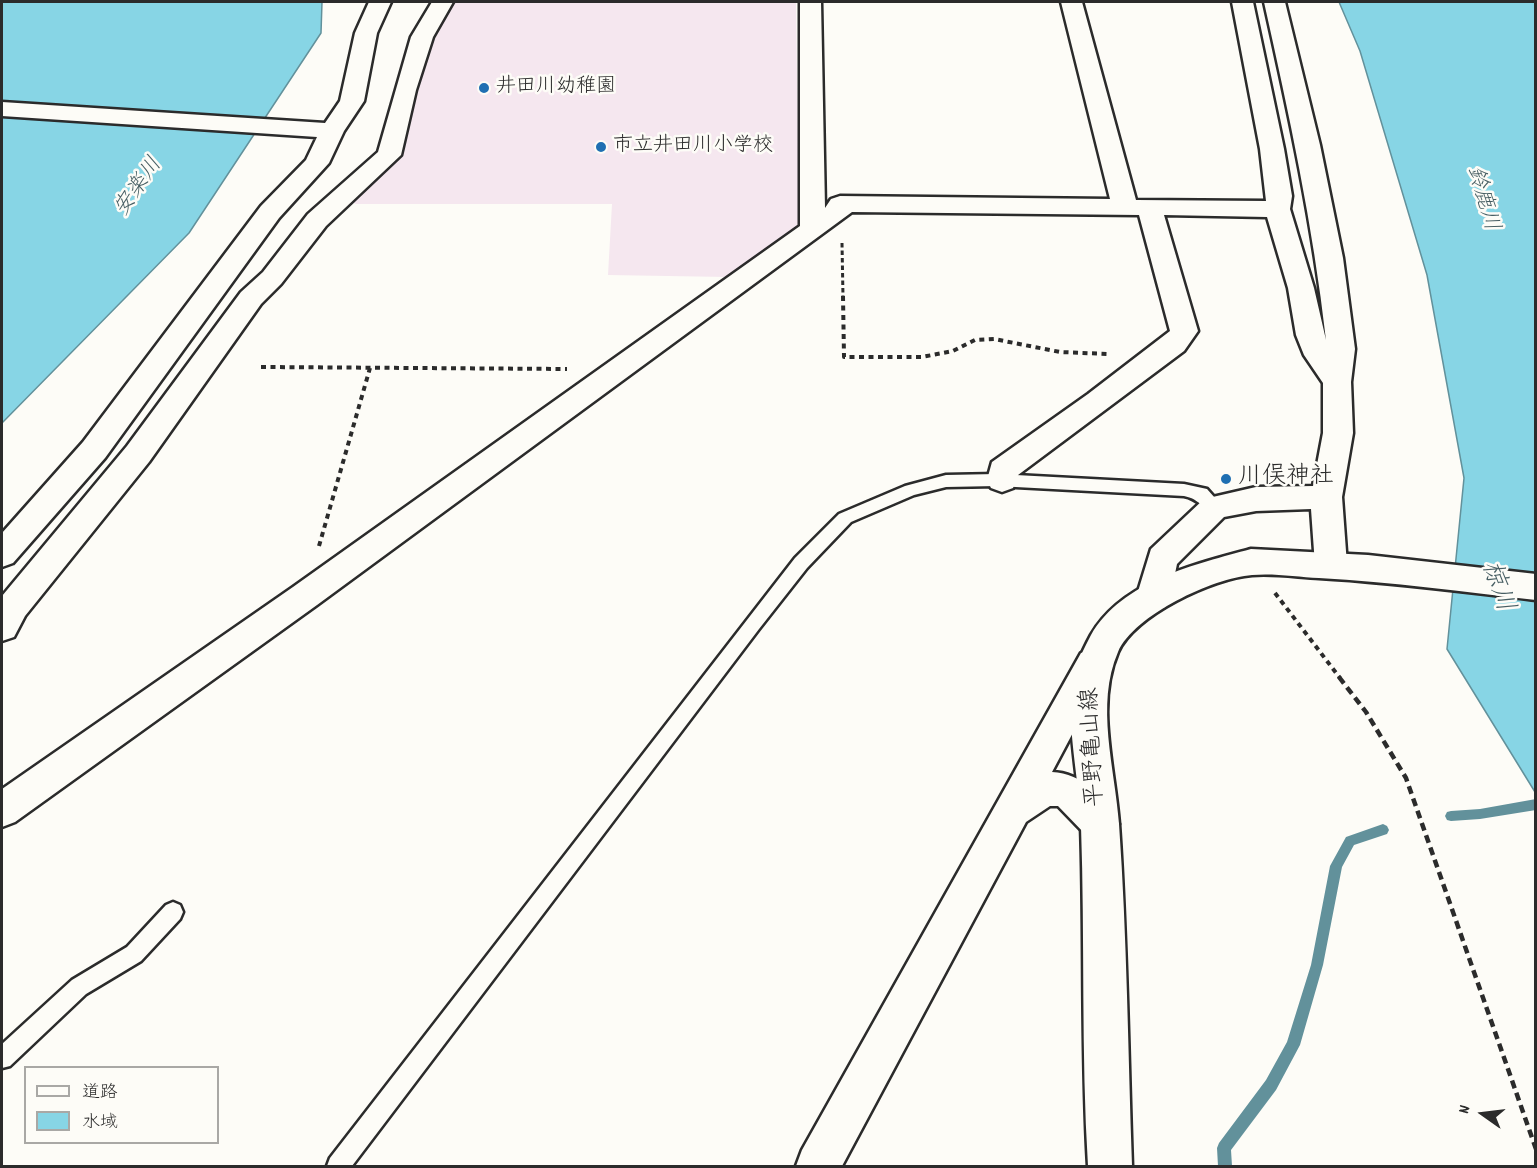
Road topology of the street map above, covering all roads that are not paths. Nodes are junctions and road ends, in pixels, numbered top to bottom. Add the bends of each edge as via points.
1 (380, 2) edge
2 (442, 2) edge
3 (810, 2) edge
4 (1071, 2) edge
5 (1244, 2) edge
6 (1275, 2) edge
7 (2, 109) edge
8 (322, 130) junction
9 (1137, 207) junction
10 (1277, 209) junction
11 (813, 230) junction
12 (1337, 382) junction
13 (1002, 480) junction
14 (1326, 497) junction
15 (1215, 507) junction
16 (2, 554) edge
17 (1331, 565) junction
18 (1536, 587) edge
19 (1153, 598) junction
20 (2, 627) edge
21 (1104, 643) junction
22 (2, 810) edge
23 (1011, 811) junction
24 (1100, 824) junction
25 (173, 912) dead end
26 (2, 1058) edge
27 (338, 1167) edge
28 (818, 1167) edge
29 (1110, 1167) edge

1 - 8 street via 366,33 352,101
2 - 20 street via 422,37 389,155 317,220 272,278 251,298 138,454 21,597
3 - 11 street
4 - 9 street
5 - 10 street via 1272,149 1279,196
6 - 12 street via 1330,258 1341,349
7 - 8 street
8 - 16 street via 317,163 264,220 94,450
9 - 10 street
9 - 11 street via 840,204 841,209
9 - 13 street via 1184,332 1177,345 1155,356 1003,470
10 - 12 street via 1301,288 1310,334 1318,355
11 - 22 street
12 - 14 street via 1338,433
13 - 15 lane via 1184,490 1201,493
13 - 27 lane via 946,481 909,490 863,508 830,532 753,624
14 - 15 street via 1256,499
14 - 17 street
15 - 19 street via 1162,558
17 - 18 street, 平野亀山線
17 - 19 street, 平野亀山線 via 1251,562 1199,576
19 - 21 street, 平野亀山線 via 1121,621
21 - 23 street
21 - 24 street, 平野亀山線 via 1090,681
23 - 24 street via 1037,791 1056,788 1077,796
23 - 28 street
24 - 29 street, 平野亀山線
25 - 26 lane via 134,954 80,987

